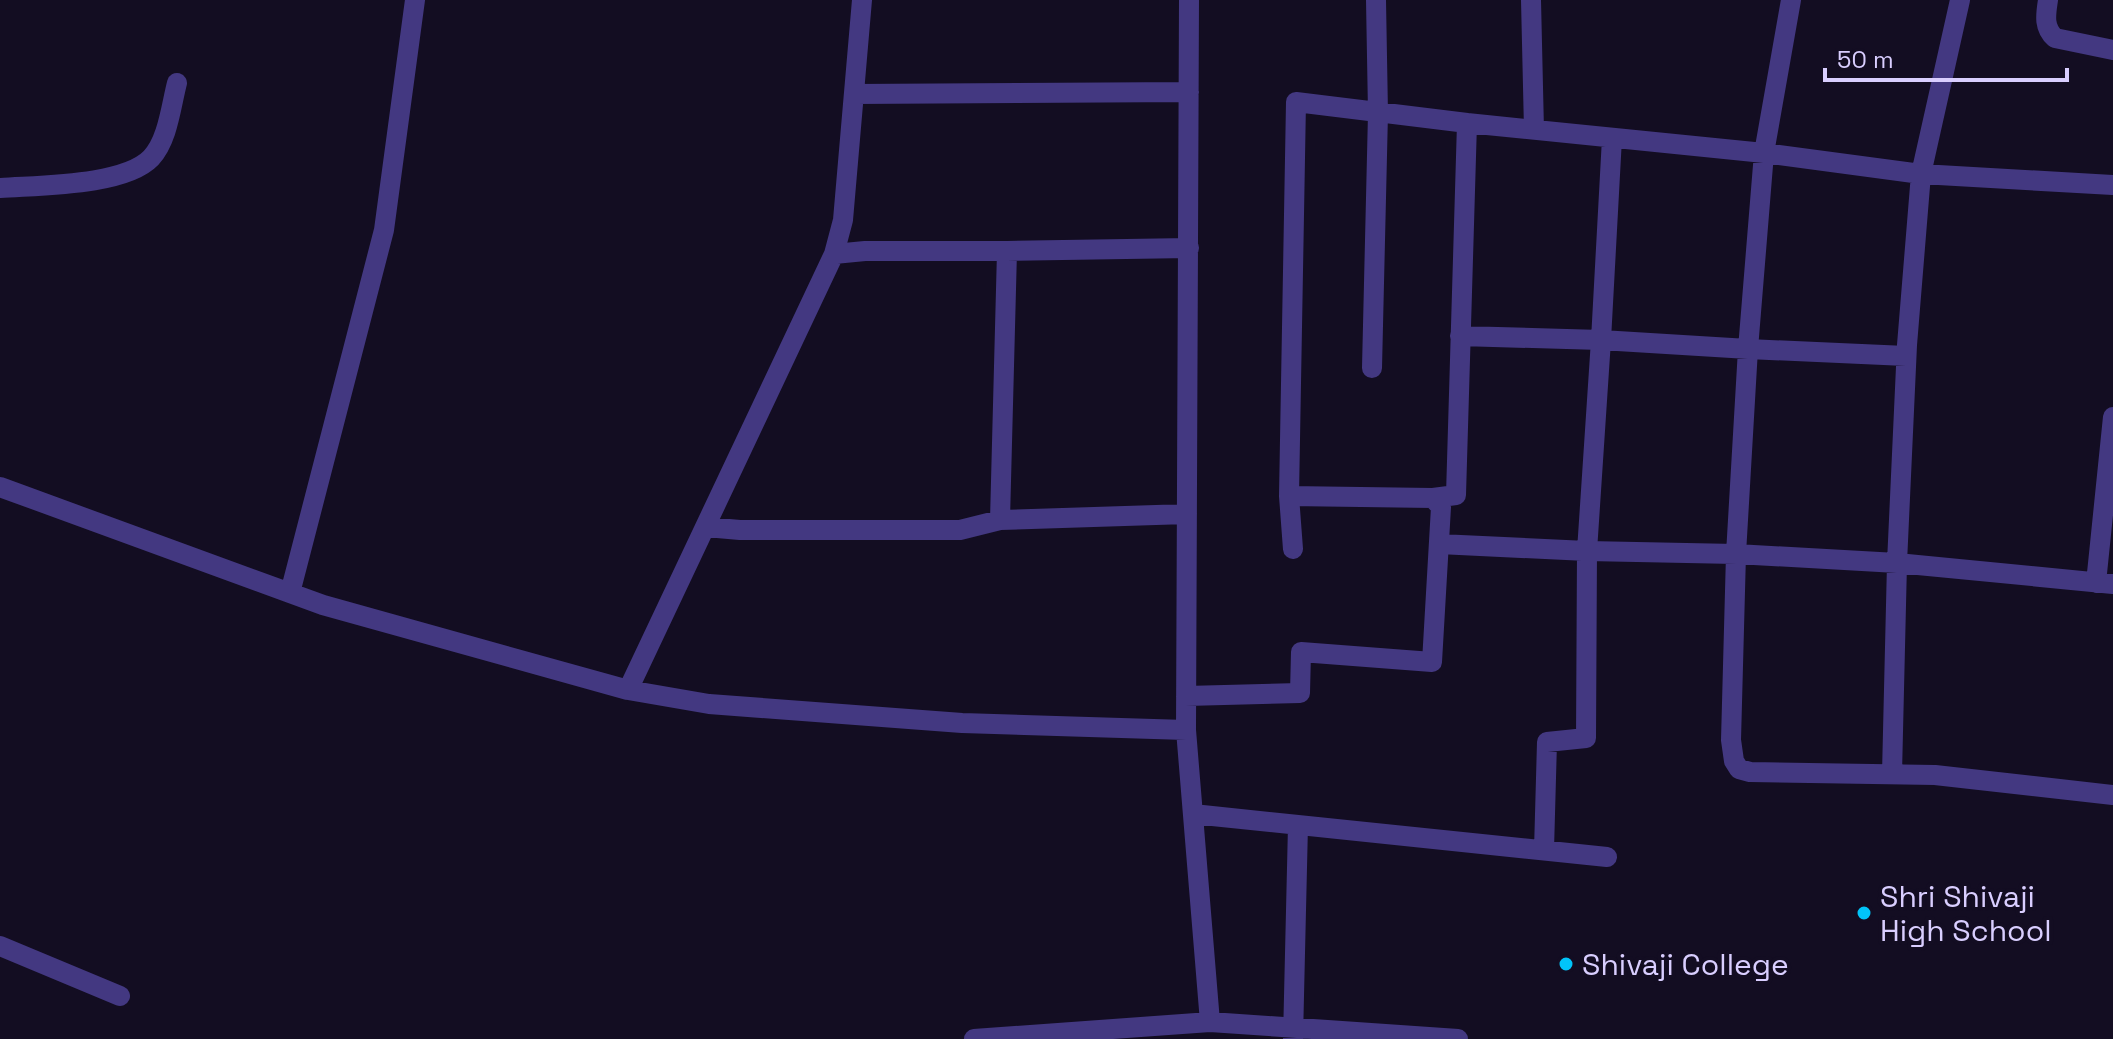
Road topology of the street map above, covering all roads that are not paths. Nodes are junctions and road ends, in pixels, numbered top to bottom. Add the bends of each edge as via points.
1 (415, 0) edge
2 (862, 0) edge
3 (1189, 0) edge
4 (1376, 0) edge
5 (1531, 0) edge
6 (1791, 0) edge
7 (1960, 0) edge
8 (2048, 0) edge
9 (2113, 50) edge
10 (177, 83) dead end
11 (1189, 92) junction
12 (854, 94) junction
13 (1378, 113) junction
14 (1467, 123) junction
15 (1534, 130) junction
16 (1612, 138) junction
17 (1764, 153) junction
18 (1921, 174) junction
19 (2113, 185) edge
20 (0, 188) edge
21 (1189, 248) junction
22 (1007, 251) junction
23 (834, 254) junction
24 (1460, 336) junction
25 (1601, 340) junction
26 (1748, 349) junction
27 (1906, 356) junction
28 (1372, 368) dead end
29 (2113, 417) edge
30 (0, 487) edge
31 (1289, 496) junction
32 (1433, 498) junction
33 (1187, 514) junction
34 (1000, 520) junction
35 (706, 527) junction
36 (1439, 544) junction
37 (1293, 549) dead end
38 (1587, 551) junction
39 (1736, 554) junction
40 (1897, 563) junction
41 (2105, 583) edge
42 (290, 593) junction
43 (628, 690) junction
44 (1186, 696) junction
45 (1186, 730) junction
46 (1892, 774) junction
47 (2113, 795) edge
48 (1193, 814) junction
49 (1298, 825) junction
50 (1544, 850) junction
51 (1607, 857) dead end
52 (0, 946) edge
53 (120, 996) dead end
54 (1210, 1022) junction
55 (1293, 1033) edge
56 (974, 1039) edge
57 (1458, 1039) edge

1 - 42 street via 384,230
2 - 12 street
3 - 11 street
4 - 13 street
5 - 15 street
6 - 17 street
7 - 18 street
8 - 9 street via 2045,20 2055,38
10 - 20 street via 165,133 151,158 133,170 93,181
11 - 12 street
11 - 21 street
12 - 23 street via 843,220
13 - 14 street
13 - 28 street
13 - 31 street via 1296,102
14 - 15 street
14 - 24 street
15 - 16 street
16 - 17 street
16 - 25 street
17 - 18 street
17 - 26 street
18 - 19 street
18 - 27 street
21 - 22 street
21 - 33 street
22 - 23 street
22 - 34 street
23 - 35 street
24 - 25 street
24 - 32 street via 1456,495
25 - 26 street
25 - 38 street
26 - 27 street
26 - 39 street
27 - 40 street
29 - 41 street
30 - 42 street
31 - 32 street
31 - 37 street
32 - 36 street via 1441,507
33 - 34 street
33 - 44 street
34 - 35 street via 960,530
35 - 43 street
36 - 38 street
36 - 44 street via 1432,662 1301,652 1300,693
38 - 39 street
38 - 50 street via 1586,738 1547,742
39 - 40 street
39 - 46 street via 1731,740 1739,769
40 - 41 street
40 - 46 street
42 - 43 street
43 - 45 street via 709,704 962,723
44 - 45 street
45 - 48 street
46 - 47 street
48 - 49 street
48 - 54 street
49 - 50 street
49 - 55 street
50 - 51 street
52 - 53 street
54 - 55 street
54 - 56 street
55 - 57 street

